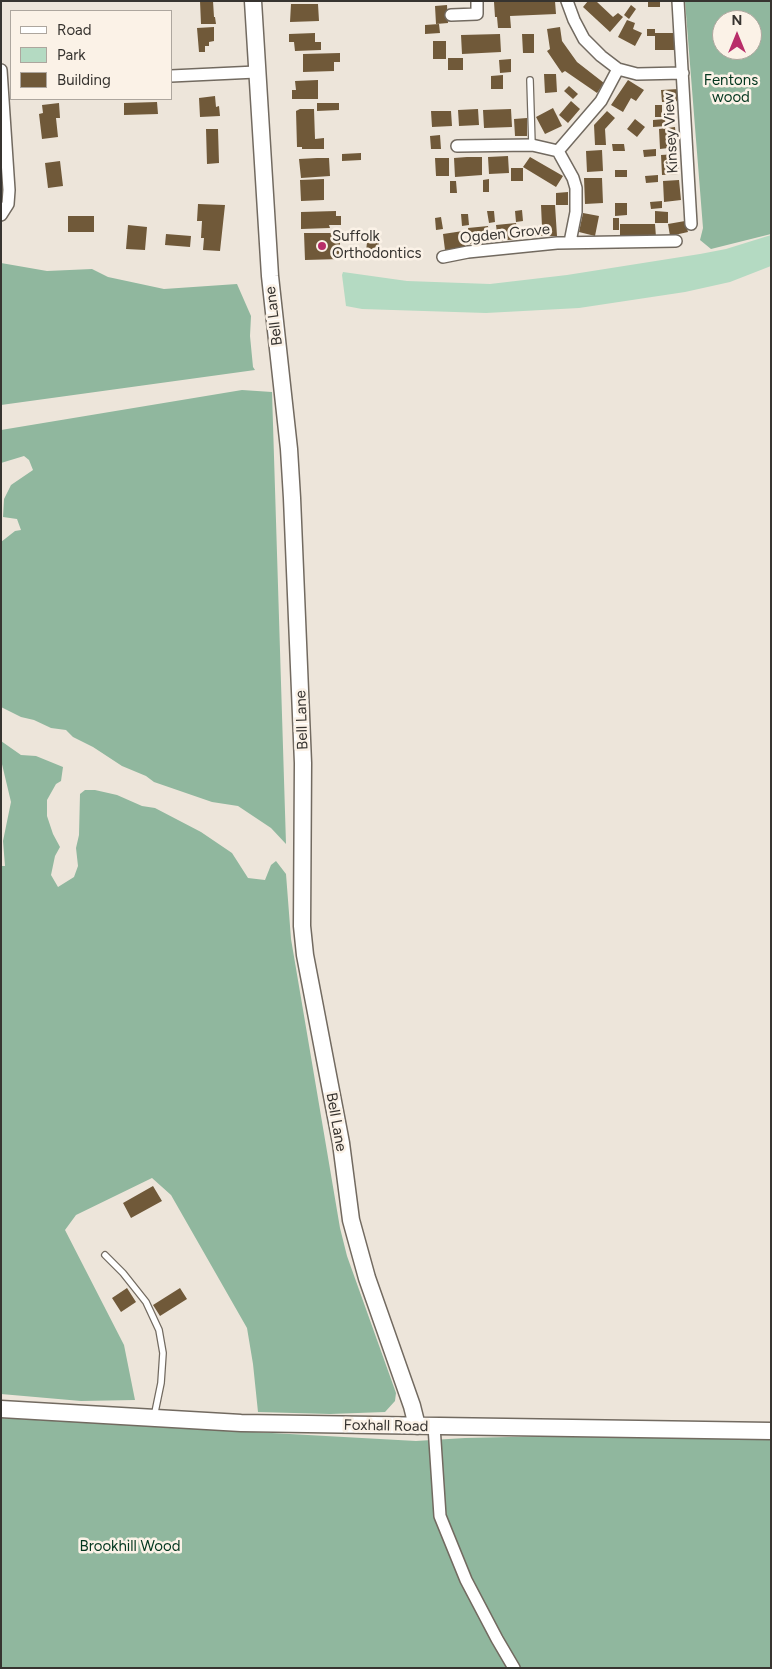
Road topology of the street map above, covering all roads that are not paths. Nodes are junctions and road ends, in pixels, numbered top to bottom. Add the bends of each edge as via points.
1 (253, 1) edge
2 (477, 1) edge
3 (567, 1) edge
4 (678, 1) edge
5 (451, 15) dead end
6 (618, 69) junction
7 (1, 70) edge
8 (256, 72) junction
9 (683, 73) junction
10 (172, 76) edge
11 (530, 80) dead end
12 (7, 83) edge
13 (532, 145) junction
14 (457, 146) dead end
15 (558, 151) junction
16 (1, 215) edge
17 (691, 224) dead end
18 (676, 241) dead end
19 (570, 242) junction
20 (443, 256) dead end
21 (105, 1255) dead end
22 (1, 1409) edge
23 (153, 1419) junction
24 (417, 1426) junction
25 (434, 1426) junction
26 (771, 1431) edge
27 (514, 1668) edge

1 - 8 street, Bell Lane
2 - 5 street via 478,14
3 - 6 street, Kinsey View via 584,39
4 - 9 street
6 - 9 street, Kinsey View via 637,74
6 - 15 street via 601,101
7 - 12 street
8 - 10 street
8 - 24 street, Bell Lane via 270,276 292,498 303,763 302,917 305,955 341,1143 351,1220 364,1270
9 - 17 street, Kinsey View
11 - 13 lane
12 - 16 street via 10,190 8,204
13 - 14 street
13 - 15 street
15 - 19 street, Ogden Grove via 576,188
18 - 19 street, Ogden Grove
19 - 20 street, Ogden Grove
21 - 23 lane via 146,1302 159,1330 163,1353
22 - 23 street, Foxhall Road
23 - 24 street, Foxhall Road via 241,1424
24 - 25 street, Foxhall Road
25 - 26 street, Foxhall Road
25 - 27 street via 440,1516 466,1580

